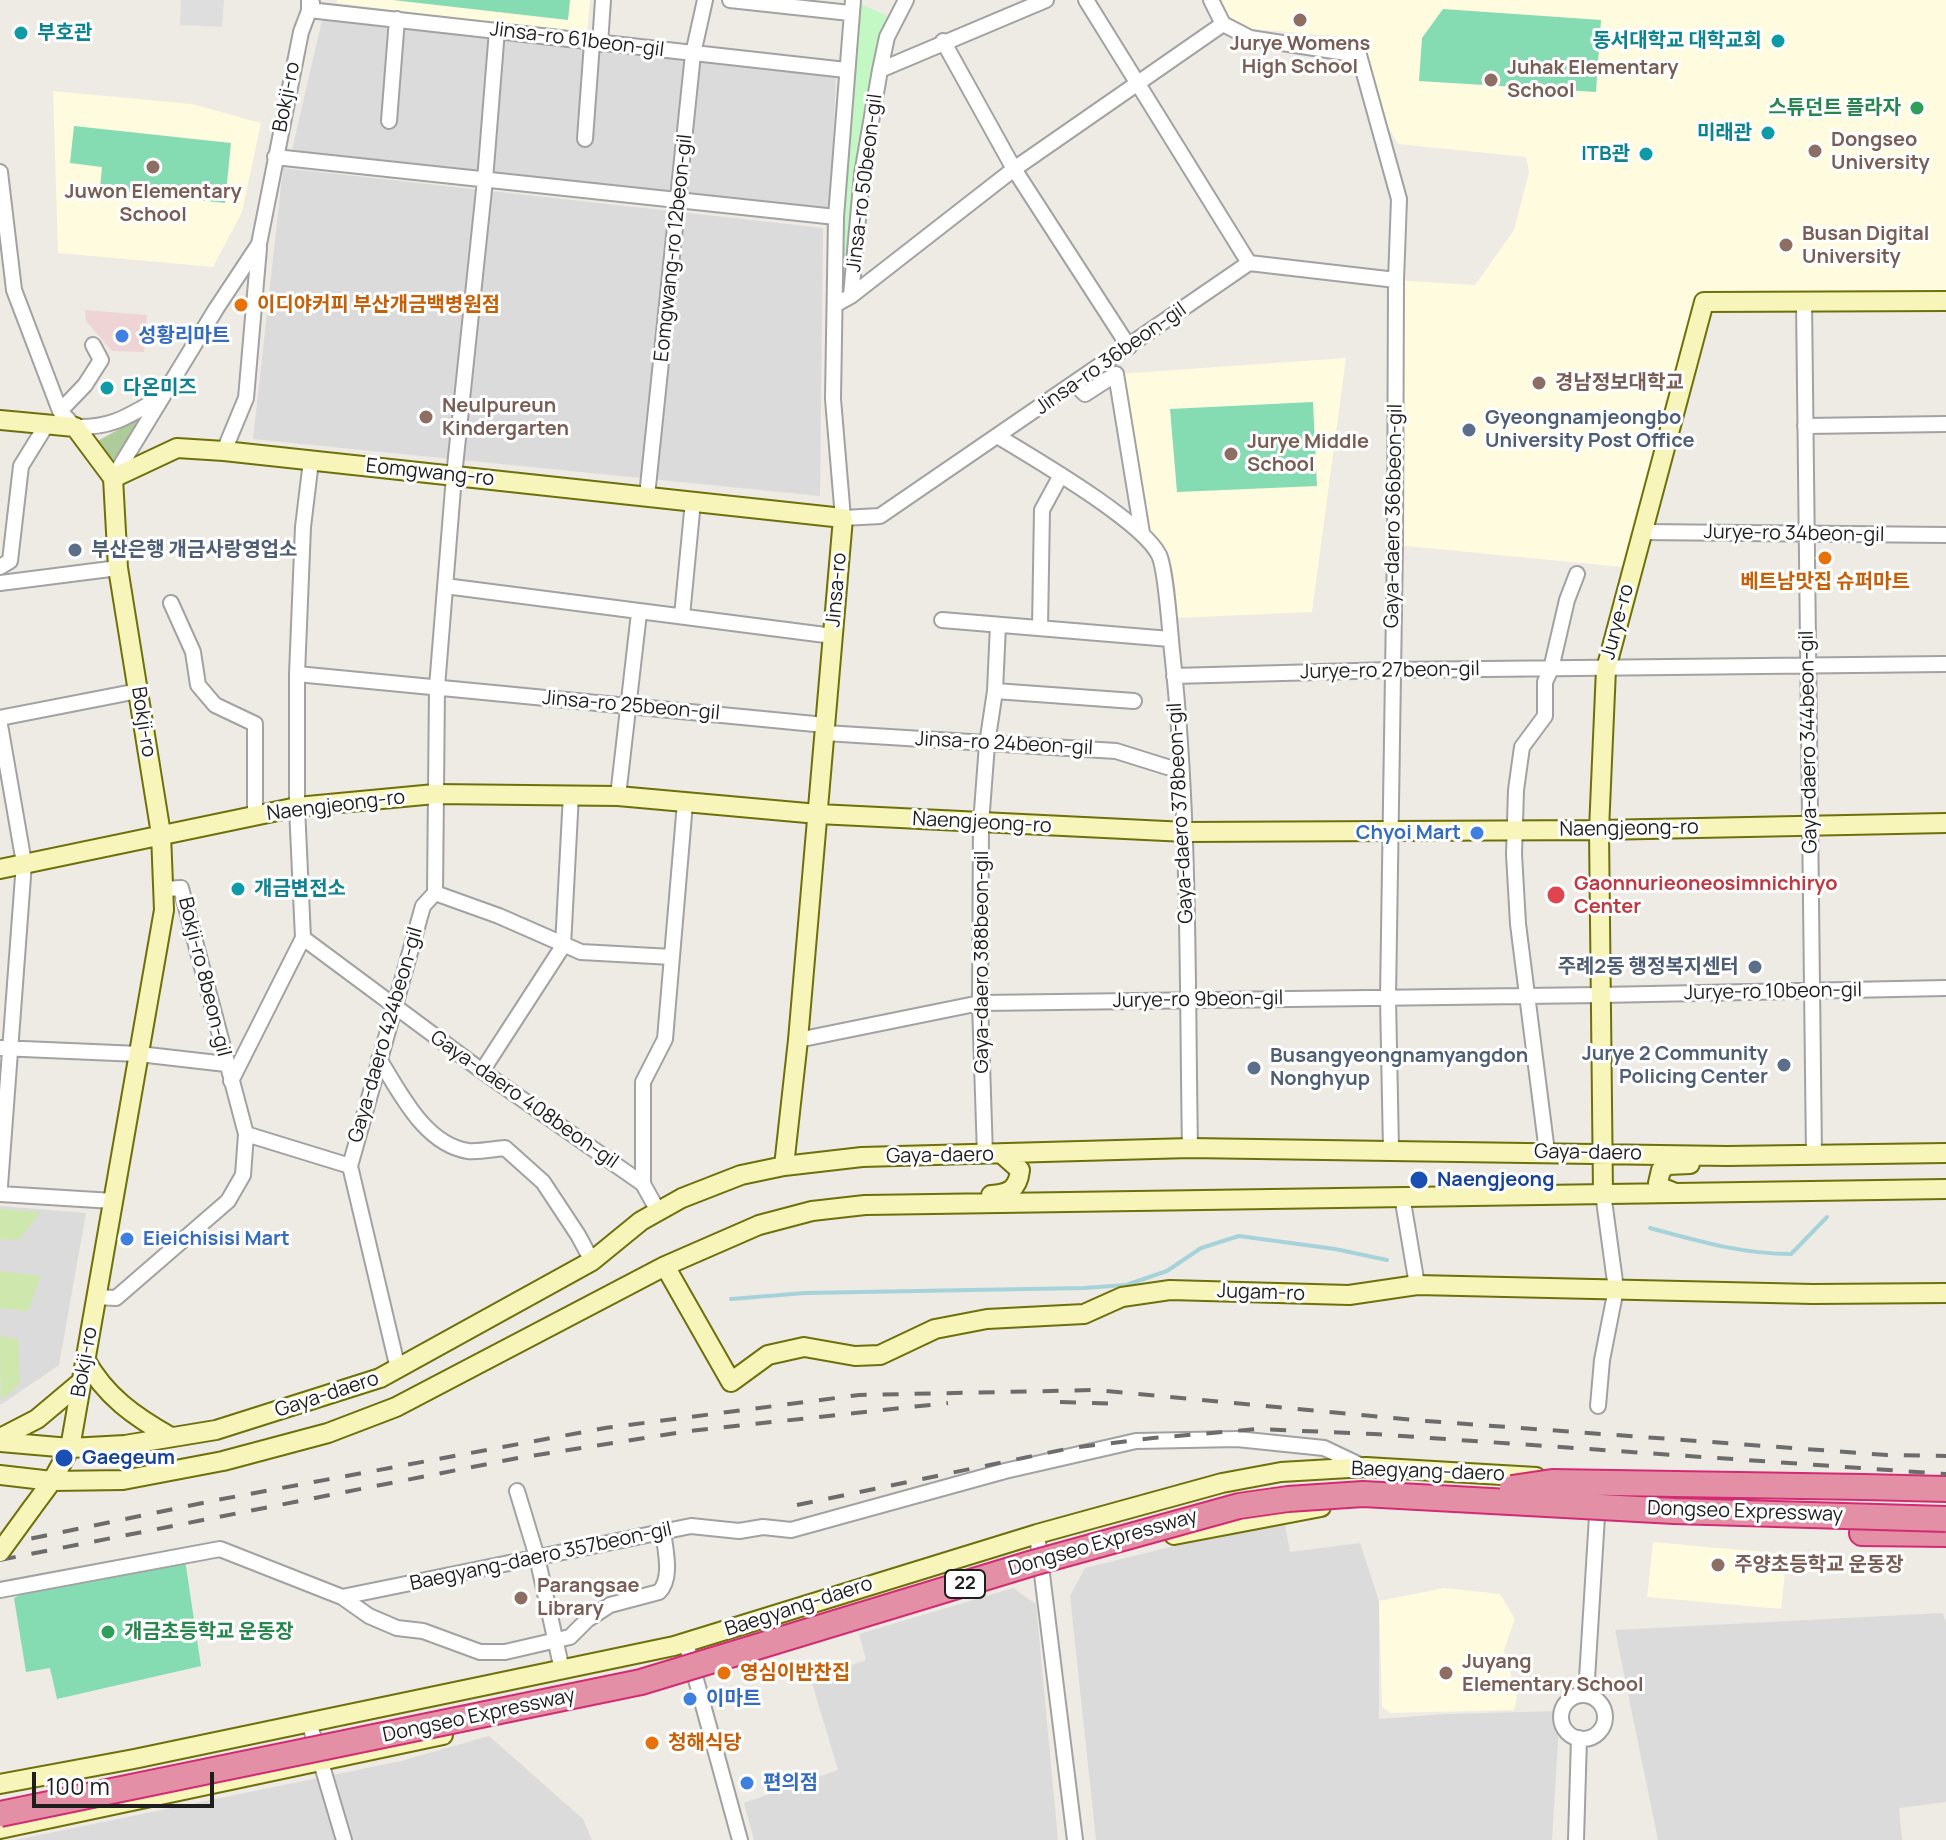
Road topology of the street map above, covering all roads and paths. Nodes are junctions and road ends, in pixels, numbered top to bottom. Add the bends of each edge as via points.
1 (603, 0) edge
2 (705, 0) edge
3 (730, 0) edge
4 (906, 0) edge
5 (1046, 0) edge
6 (1086, 0) edge
7 (1211, 0) edge
8 (311, 3) edge
9 (851, 7) edge
10 (397, 19) junction
11 (1223, 24) junction
12 (497, 30) junction
13 (943, 41) junction
14 (596, 43) junction
15 (693, 54) junction
16 (846, 70) junction
17 (880, 70) junction
18 (1136, 82) junction
19 (389, 121) dead end
20 (585, 139) dead end
21 (275, 157) junction
22 (1014, 169) junction
23 (0, 172) edge
24 (485, 180) junction
25 (679, 200) junction
26 (836, 217) junction
27 (259, 244) junction
28 (1249, 263) junction
29 (1396, 280) junction
30 (7, 290) edge
31 (851, 296) junction
32 (1804, 301) junction
33 (1946, 301) edge
34 (835, 305) junction
35 (93, 345) dead end
36 (1129, 347) junction
37 (1074, 383) junction
38 (161, 397) junction
39 (53, 418) junction
40 (0, 420) edge
41 (1946, 424) edge
42 (1805, 426) junction
43 (75, 427) junction
44 (999, 437) junction
45 (224, 451) junction
46 (311, 461) junction
47 (1061, 475) junction
48 (454, 476) junction
49 (113, 478) junction
50 (647, 496) junction
51 (693, 501) junction
52 (843, 518) junction
53 (1642, 532) junction
54 (1142, 533) junction
55 (1806, 535) junction
56 (1946, 535) edge
57 (0, 567) edge
58 (118, 568) junction
59 (1577, 574) dead end
60 (0, 583) edge
61 (445, 586) junction
62 (171, 603) dead end
63 (639, 613) junction
64 (682, 616) junction
65 (942, 620) dead end
66 (998, 625) junction
67 (1040, 628) junction
68 (833, 636) junction
69 (1170, 639) junction
70 (1946, 664) edge
71 (1808, 666) junction
72 (1551, 669) junction
73 (1606, 669) junction
74 (1392, 670) junction
75 (297, 674) junction
76 (1174, 676) junction
77 (437, 687) junction
78 (138, 691) junction
79 (995, 691) junction
80 (1134, 701) dead end
81 (629, 705) junction
82 (0, 718) edge
83 (0, 725) edge
84 (825, 729) junction
85 (987, 744) junction
86 (1180, 771) junction
87 (435, 794) junction
88 (571, 794) junction
89 (618, 796) junction
90 (685, 803) junction
91 (297, 807) junction
92 (818, 814) junction
93 (255, 816) junction
94 (1946, 823) edge
95 (981, 824) junction
96 (1810, 824) junction
97 (1599, 830) junction
98 (1514, 831) junction
99 (1186, 832) junction
100 (1390, 832) junction
101 (161, 834) junction
102 (24, 863) junction
103 (0, 869) edge
104 (165, 889) junction
105 (435, 893) junction
106 (303, 938) junction
107 (563, 946) junction
108 (672, 957) junction
109 (1946, 988) edge
110 (1812, 991) junction
111 (1601, 995) junction
112 (1527, 996) junction
113 (1388, 998) junction
114 (1187, 1000) junction
115 (980, 1003) junction
116 (395, 1007) junction
117 (798, 1040) junction
118 (5, 1048) edge
119 (139, 1054) junction
120 (379, 1059) junction
121 (226, 1064) junction
122 (482, 1071) junction
123 (231, 1081) junction
124 (246, 1134) junction
125 (1190, 1148) junction
126 (1391, 1150) junction
127 (1547, 1152) junction
128 (1603, 1152) junction
129 (1946, 1153) edge
130 (993, 1155) junction
131 (1814, 1155) junction
132 (1727, 1156) junction
133 (350, 1166) junction
134 (784, 1166) junction
135 (643, 1184) junction
136 (0, 1186) edge
137 (1946, 1189) edge
138 (1673, 1192) junction
139 (1603, 1193) junction
140 (0, 1194) edge
141 (1402, 1196) junction
142 (113, 1201) junction
143 (921, 1204) junction
144 (658, 1211) junction
145 (592, 1261) junction
146 (665, 1266) junction
147 (1417, 1285) junction
148 (1616, 1289) junction
149 (1946, 1293) edge
150 (96, 1297) junction
151 (85, 1359) junction
152 (398, 1369) junction
153 (81, 1382) junction
154 (1598, 1406) dead end
155 (171, 1437) junction
156 (0, 1440) edge
157 (70, 1448) junction
158 (1366, 1467) junction
159 (0, 1475) edge
160 (1600, 1480) junction
161 (52, 1481) junction
162 (1512, 1488) junction
163 (1946, 1489) edge
164 (517, 1491) dead end
165 (1946, 1497) edge
166 (1946, 1505) edge
167 (1674, 1511) junction
168 (1598, 1513) junction
169 (1946, 1519) edge
170 (663, 1531) junction
171 (1946, 1531) edge
172 (1037, 1534) junction
173 (0, 1552) edge
174 (537, 1557) junction
175 (1041, 1572) junction
176 (0, 1590) edge
177 (342, 1597) junction
178 (556, 1640) junction
179 (686, 1643) junction
180 (562, 1670) junction
181 (695, 1676) junction
182 (1586, 1695) junction
183 (309, 1722) junction
184 (1579, 1738) junction
185 (320, 1762) junction
186 (0, 1784) edge
187 (0, 1800) edge
188 (0, 1814) edge
189 (0, 1829) edge
190 (344, 1840) edge
191 (740, 1840) edge
192 (1075, 1840) edge
193 (1576, 1840) edge

1 - 14 street
2 - 15 street, Eomgwang-ro 12beon-gil
3 - 9 street, Jinsa-ro
4 - 17 street, Jinsa-ro 50beon-gil via 887,37
5 - 13 street, Jinsa-ro 50beon-gil
6 - 18 street
7 - 11 street
8 - 10 street, Jinsa-ro 61beon-gil
8 - 21 street, Bokji-ro
9 - 16 street, Jinsa-ro
10 - 12 street, Jinsa-ro 61beon-gil
10 - 19 street
11 - 18 street
11 - 29 street, Gaya-daero 366beon-gil via 1250,38 1359,55 1399,199
12 - 14 street, Jinsa-ro 61beon-gil
12 - 24 street, Gaya-daero 424beon-gil
13 - 17 street, Jinsa-ro 50beon-gil
13 - 22 street
14 - 15 street, Jinsa-ro 61beon-gil
14 - 20 street
15 - 16 street, Jinsa-ro 61beon-gil
15 - 25 street, Eomgwang-ro 12beon-gil
16 - 26 street, Jinsa-ro
17 - 31 street, Jinsa-ro 50beon-gil via 862,174
18 - 22 street
18 - 28 street
21 - 24 street
21 - 27 street, Bokji-ro
22 - 31 street
22 - 36 street
23 - 30 street
24 - 25 street
24 - 48 street, Gaya-daero 424beon-gil
25 - 26 street
25 - 50 street, Eomgwang-ro 12beon-gil
26 - 34 street, Jinsa-ro
27 - 38 street, Bokji-ro
27 - 45 street via 246,398
28 - 29 street
28 - 36 street, Jinsa-ro 36beon-gil
29 - 74 street, Gaya-daero 366beon-gil
30 - 39 street
31 - 34 street
32 - 33 main road, Jurye-ro
32 - 42 street, Gaya-daero 344beon-gil
32 - 53 main road, Jurye-ro via 1704,302
34 - 52 street, Jinsa-ro via 833,399
35 - 39 street via 101,360
36 - 37 street, Jinsa-ro 36beon-gil
37 - 44 street, Jinsa-ro 36beon-gil
37 - 54 street, Gaya-daero 378beon-gil via 1085,394 1116,374
38 - 43 street via 124,420
38 - 49 street, Bokji-ro
39 - 40 main road
39 - 43 main road
39 - 57 street via 21,466 10,561
41 - 42 street
42 - 55 street, Gaya-daero 344beon-gil
43 - 49 main road
44 - 47 street, Gaya-daero 378beon-gil
44 - 52 street, Jinsa-ro 36beon-gil via 880,516
45 - 46 main road, Eomgwang-ro
45 - 49 main road, Eomgwang-ro via 177,448
46 - 48 main road, Eomgwang-ro
46 - 75 street, Bokji-ro 8beon-gil
47 - 54 street, Gaya-daero 378beon-gil
47 - 67 street via 1042,510
48 - 50 main road, Eomgwang-ro
48 - 61 street, Gaya-daero 424beon-gil
49 - 58 main road, Bokji-ro
50 - 51 main road, Eomgwang-ro
51 - 52 main road, Eomgwang-ro
51 - 64 street
52 - 68 main road, Jinsa-ro
53 - 55 street, Jurye-ro 34beon-gil
53 - 73 main road, Jurye-ro
54 - 69 street, Gaya-daero 378beon-gil via 1160,556
55 - 56 street, Jurye-ro 34beon-gil
55 - 71 street, Gaya-daero 344beon-gil
58 - 60 street
58 - 78 main road, Bokji-ro
59 - 72 street
61 - 63 street
61 - 77 street, Gaya-daero 424beon-gil
62 - 93 street via 193,652 198,685 215,705 255,724
63 - 64 street
63 - 81 street
64 - 68 street
65 - 66 street
66 - 67 street
66 - 79 street, Gaya-daero 388beon-gil
67 - 69 street
68 - 84 main road, Jinsa-ro
69 - 76 street, Gaya-daero 378beon-gil
70 - 71 street, Jurye-ro 27beon-gil
71 - 73 street, Jurye-ro 27beon-gil
71 - 96 street, Gaya-daero 344beon-gil
72 - 73 street, Jurye-ro 27beon-gil
72 - 74 street, Jurye-ro 27beon-gil
72 - 98 street via 1545,682 1545,716 1521,754
73 - 97 main road, Jurye-ro
74 - 76 street, Jurye-ro 27beon-gil
74 - 100 street, Gaya-daero 366beon-gil
75 - 77 street
75 - 91 street, Bokji-ro 8beon-gil
76 - 86 street, Gaya-daero 378beon-gil
77 - 81 street, Jinsa-ro 25beon-gil
77 - 87 street, Gaya-daero 424beon-gil
78 - 82 street
78 - 101 main road, Bokji-ro
79 - 80 street
79 - 85 street, Gaya-daero 388beon-gil
81 - 84 street, Jinsa-ro 25beon-gil
81 - 89 street
83 - 102 street
84 - 85 street, Jinsa-ro 24beon-gil
84 - 92 main road, Jinsa-ro
85 - 86 street, Jinsa-ro 24beon-gil via 1116,751
85 - 95 street, Gaya-daero 388beon-gil
86 - 99 street, Gaya-daero 378beon-gil
87 - 88 main road, Naengjeong-ro
87 - 91 main road, Naengjeong-ro
87 - 105 street, Gaya-daero 424beon-gil
88 - 89 main road, Naengjeong-ro
88 - 107 street
89 - 90 main road, Naengjeong-ro
90 - 92 main road, Naengjeong-ro
90 - 108 street
91 - 93 main road, Naengjeong-ro
91 - 106 street, Bokji-ro 8beon-gil
92 - 95 main road, Naengjeong-ro
92 - 117 main road, Jinsa-ro
93 - 101 main road, Naengjeong-ro
94 - 96 main road, Naengjeong-ro
95 - 99 main road, Naengjeong-ro
95 - 115 street, Gaya-daero 388beon-gil
96 - 97 main road, Naengjeong-ro
96 - 110 street, Gaya-daero 344beon-gil
97 - 98 main road, Naengjeong-ro
97 - 111 main road, Jurye-ro
98 - 100 main road, Naengjeong-ro
98 - 112 street
99 - 100 main road, Naengjeong-ro
99 - 114 street, Gaya-daero 378beon-gil
100 - 113 street, Gaya-daero 366beon-gil
101 - 102 main road, Naengjeong-ro
101 - 104 main road, Bokji-ro
102 - 103 main road, Naengjeong-ro
102 - 118 street
104 - 119 main road, Bokji-ro
104 - 121 street, Bokji-ro 8beon-gil via 181,888
105 - 107 street
105 - 116 street, Gaya-daero 424beon-gil via 423,906
106 - 116 street, Gaya-daero 408beon-gil
106 - 123 street, Bokji-ro 8beon-gil
107 - 108 street via 581,952
107 - 122 street
108 - 135 street via 665,1039 643,1082
109 - 110 street, Jurye-ro 10beon-gil
110 - 111 street, Jurye-ro 10beon-gil
110 - 131 street, Gaya-daero 344beon-gil
111 - 112 street, Jurye-ro 9beon-gil
111 - 128 main road, Jurye-ro
112 - 113 street, Jurye-ro 9beon-gil
112 - 127 street
113 - 114 street, Jurye-ro 9beon-gil
113 - 126 street, Gaya-daero 366beon-gil
114 - 115 street, Jurye-ro 9beon-gil
114 - 125 street, Gaya-daero 378beon-gil
115 - 117 street, Jurye-ro 9beon-gil
115 - 130 street, Gaya-daero 388beon-gil
116 - 120 street, Gaya-daero 424beon-gil
116 - 122 street, Gaya-daero 408beon-gil
117 - 134 main road, Jinsa-ro
118 - 119 street
118 - 136 street
119 - 121 street
119 - 142 main road, Bokji-ro
120 - 133 street, Gaya-daero 424beon-gil
120 - 145 street via 434,1136 467,1151 505,1148 543,1182
121 - 123 street, Bokji-ro 8beon-gil
122 - 135 street, Gaya-daero 408beon-gil
123 - 124 street, Bokji-ro 8beon-gil
124 - 133 street
124 - 150 street, Bokji-ro 8beon-gil via 243,1175 228,1201 116,1298
125 - 126 main road, Gaya-daero
125 - 130 main road, Gaya-daero
126 - 127 main road, Gaya-daero
127 - 128 main road, Gaya-daero
128 - 132 main road, Gaya-daero
128 - 139 main road, Jurye-ro
129 - 131 main road, Gaya-daero
130 - 134 main road, Gaya-daero via 862,1157
130 - 143 main road via 1020,1170 1014,1189
131 - 132 main road, Gaya-daero
132 - 138 main road via 1707,1164 1668,1165 1657,1176 1658,1183
133 - 152 street, Gaya-daero 424beon-gil
134 - 144 main road, Gaya-daero via 741,1175
135 - 144 street, Gaya-daero 408beon-gil
137 - 138 main road, Gaya-daero
138 - 139 main road, Gaya-daero
139 - 141 main road, Gaya-daero
139 - 148 street
140 - 142 street
141 - 143 main road, Gaya-daero
141 - 147 street
142 - 150 main road, Bokji-ro
143 - 146 main road, Gaya-daero via 812,1211 759,1225
144 - 145 main road, Gaya-daero
145 - 152 main road, Gaya-daero
146 - 147 main road, Jugam-ro via 731,1382 768,1355 804,1347 880,1355 935,1329 987,1319 1084,1314 1122,1297 1170,1290 1349,1295
146 - 161 main road, Gaya-daero via 396,1407 328,1433 123,1480
147 - 148 main road, Jugam-ro
148 - 149 main road, Jugam-ro
148 - 154 street
150 - 151 main road, Bokji-ro
151 - 153 main road, Bokji-ro
151 - 155 main road via 97,1381 126,1409
152 - 155 main road, Gaya-daero via 318,1400 216,1430
153 - 156 main road via 37,1419
153 - 157 main road, Bokji-ro
155 - 157 main road, Gaya-daero
156 - 157 main road, Gaya-daero
157 - 161 main road, Bokji-ro
158 - 160 main road, Baegyang-daero
158 - 170 street, Baegyang-daero 357beon-gil via 1324,1448 1237,1439 1136,1441 791,1530 691,1526
158 - 172 main road, Baegyang-daero via 1281,1472 1222,1483
159 - 161 main road, Gaya-daero
160 - 165 main road, Baegyang-daero
160 - 168 street
161 - 173 main road, Bokji-ro, bridge
162 - 163 highway, bridge via 1552,1482
162 - 166 highway, Dongseo Expressway / 22, bridge
162 - 187 highway, Dongseo Expressway / 22 via 1365,1479 1233,1493 634,1668
164 - 174 street
167 - 169 highway, Dongseo Expressway / 22, bridge
167 - 171 highway, bridge via 1730,1526
167 - 188 highway, Dongseo Expressway / 22, bridge via 1363,1494 1239,1506 641,1682
168 - 171 main road, Baegyang-daero
168 - 175 main road, Baegyang-daero via 1402,1500 1335,1504 1175,1535
168 - 182 street
170 - 174 street, Baegyang-daero 357beon-gil
170 - 178 street via 667,1566 659,1592 610,1605 570,1637
172 - 175 street
172 - 179 main road, Baegyang-daero
174 - 177 street, Baegyang-daero 357beon-gil
174 - 178 street
175 - 181 main road, Baegyang-daero
175 - 192 street
176 - 177 street via 220,1549
177 - 178 street via 397,1628 423,1631 480,1652
178 - 180 street
179 - 180 main road, Baegyang-daero
179 - 181 street
180 - 183 main road, Baegyang-daero
181 - 185 main road, Baegyang-daero
181 - 191 street
182 - 184 street via 1566,1702 1561,1715 1564,1728
182 - 184 street via 1597,1700 1605,1718 1600,1732
183 - 185 street
183 - 186 main road, Baegyang-daero
184 - 193 street
185 - 189 main road, Baegyang-daero
185 - 190 street

